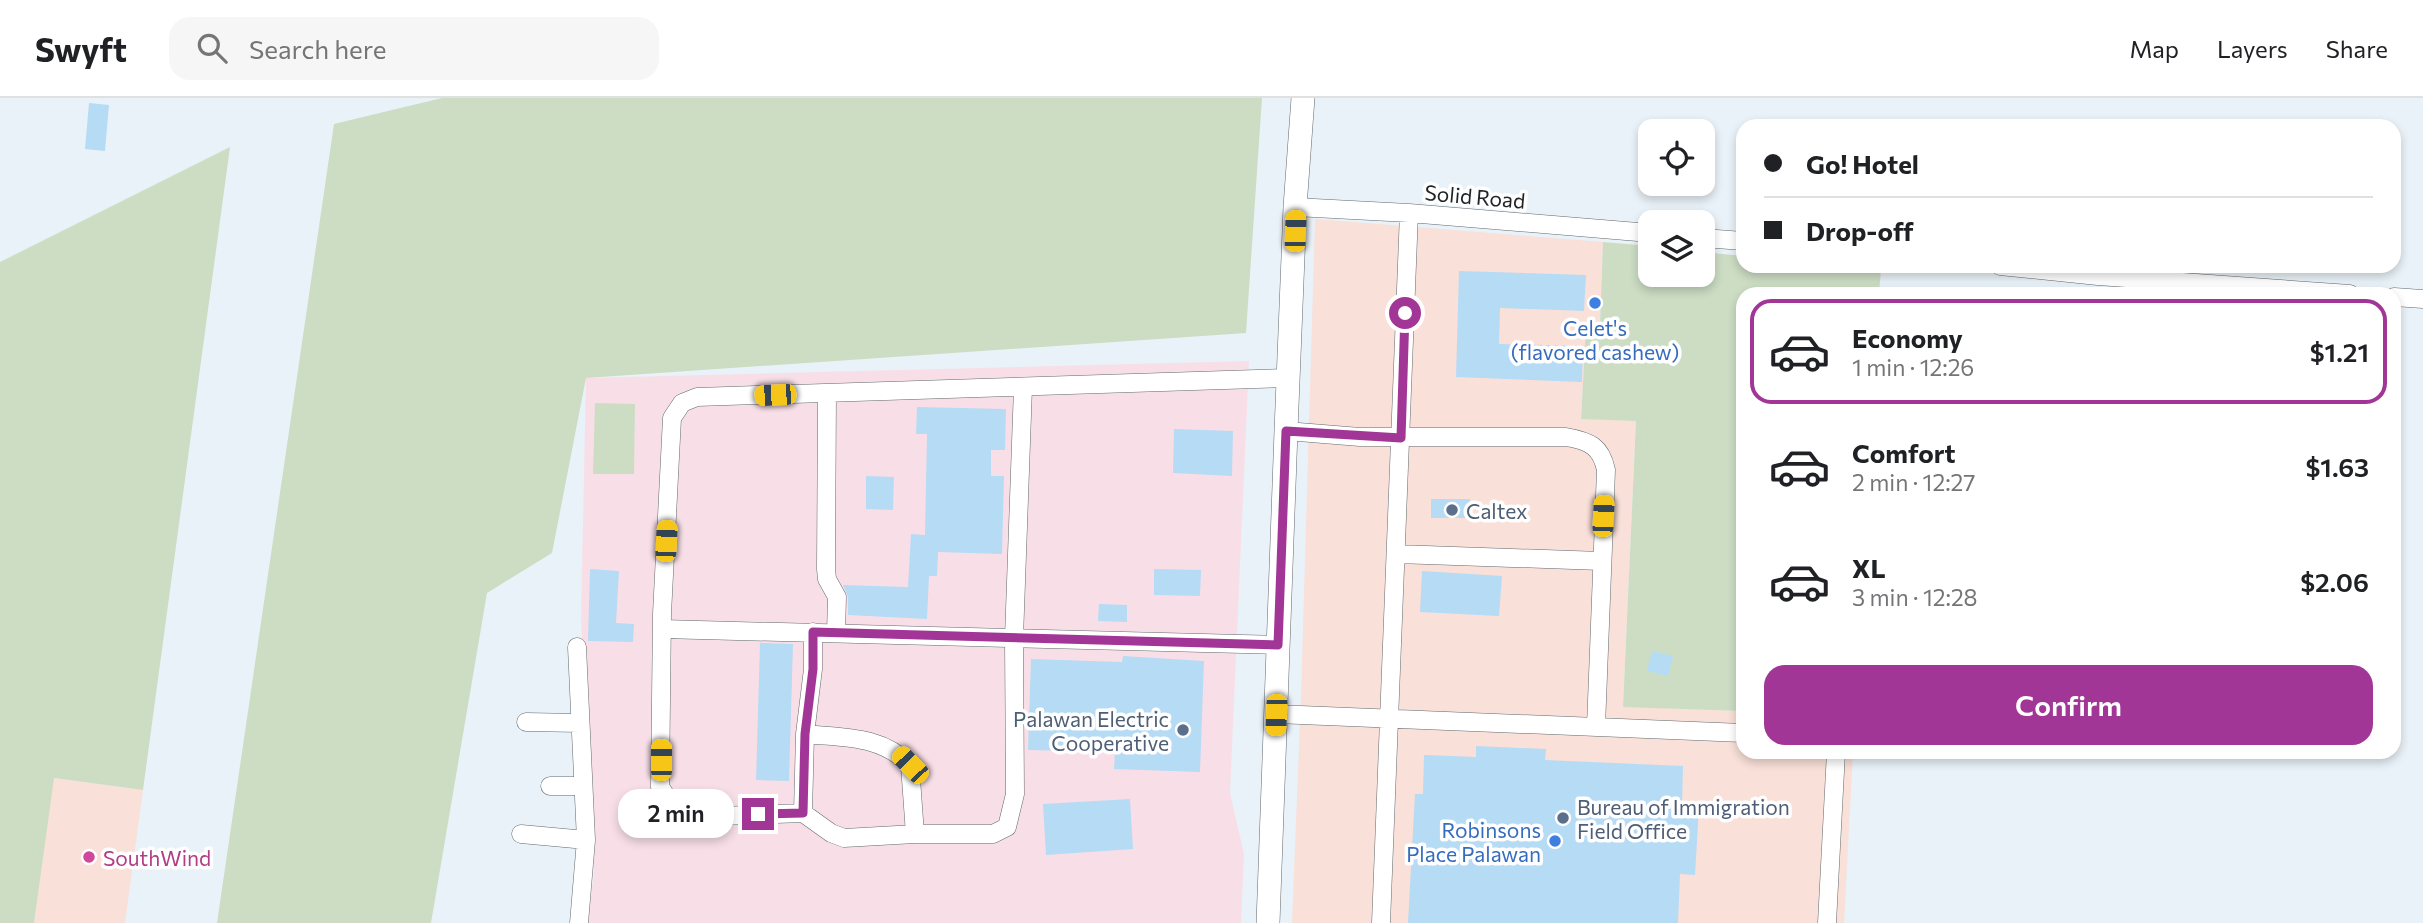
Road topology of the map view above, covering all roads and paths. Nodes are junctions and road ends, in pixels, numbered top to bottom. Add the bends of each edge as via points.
1 (1303, 98) edge
2 (1295, 207) junction
3 (1409, 213) junction
4 (1638, 232) edge
5 (1715, 238) edge
6 (1736, 240) edge
7 (2069, 273) edge
8 (2252, 287) edge
9 (2401, 297) edge
10 (2423, 299) edge
11 (1289, 378) junction
12 (1023, 387) junction
13 (827, 393) junction
14 (1286, 431) junction
15 (1401, 438) junction
16 (1396, 554) junction
17 (1601, 561) junction
18 (662, 629) junction
19 (813, 632) junction
20 (836, 633) junction
21 (1014, 638) junction
22 (1278, 645) junction
23 (577, 647) dead end
24 (1276, 715) junction
25 (1390, 719) junction
26 (526, 722) dead end
27 (580, 723) junction
28 (1596, 727) junction
29 (1736, 733) edge
30 (805, 734) junction
31 (1836, 759) edge
32 (550, 786) dead end
33 (583, 786) junction
34 (803, 813) junction
35 (521, 834) dead end
36 (915, 834) junction
37 (586, 840) junction
38 (579, 923) edge
39 (1268, 923) edge
40 (1381, 923) edge
41 (1827, 923) edge

1 - 2 main road
2 - 3 street, Solid Road
2 - 11 main road
3 - 4 street, Solid Road
3 - 15 street
5 - 6 street
7 - 8 street
9 - 10 street
11 - 12 street
11 - 14 main road
12 - 13 street
12 - 21 street
13 - 18 street via 697,397 682,403 672,418
13 - 20 street via 826,569 837,597
14 - 15 street
14 - 22 main road
15 - 16 street
15 - 17 street via 1584,441 1604,457 1606,470
16 - 17 street
16 - 25 street
17 - 28 street
18 - 19 street
18 - 34 street via 660,787 667,800 675,810 691,817
19 - 20 street
19 - 30 street
20 - 21 street
21 - 22 street
21 - 36 street via 1015,794 1007,827 993,834
22 - 24 main road
23 - 27 street
24 - 25 street
24 - 39 main road
25 - 28 street
25 - 40 street
26 - 27 street
27 - 33 street
28 - 29 street
30 - 34 street
30 - 36 street via 877,742 899,753 910,765
31 - 41 street
32 - 33 street
33 - 37 street
34 - 36 street via 836,837
35 - 37 street
37 - 38 street

